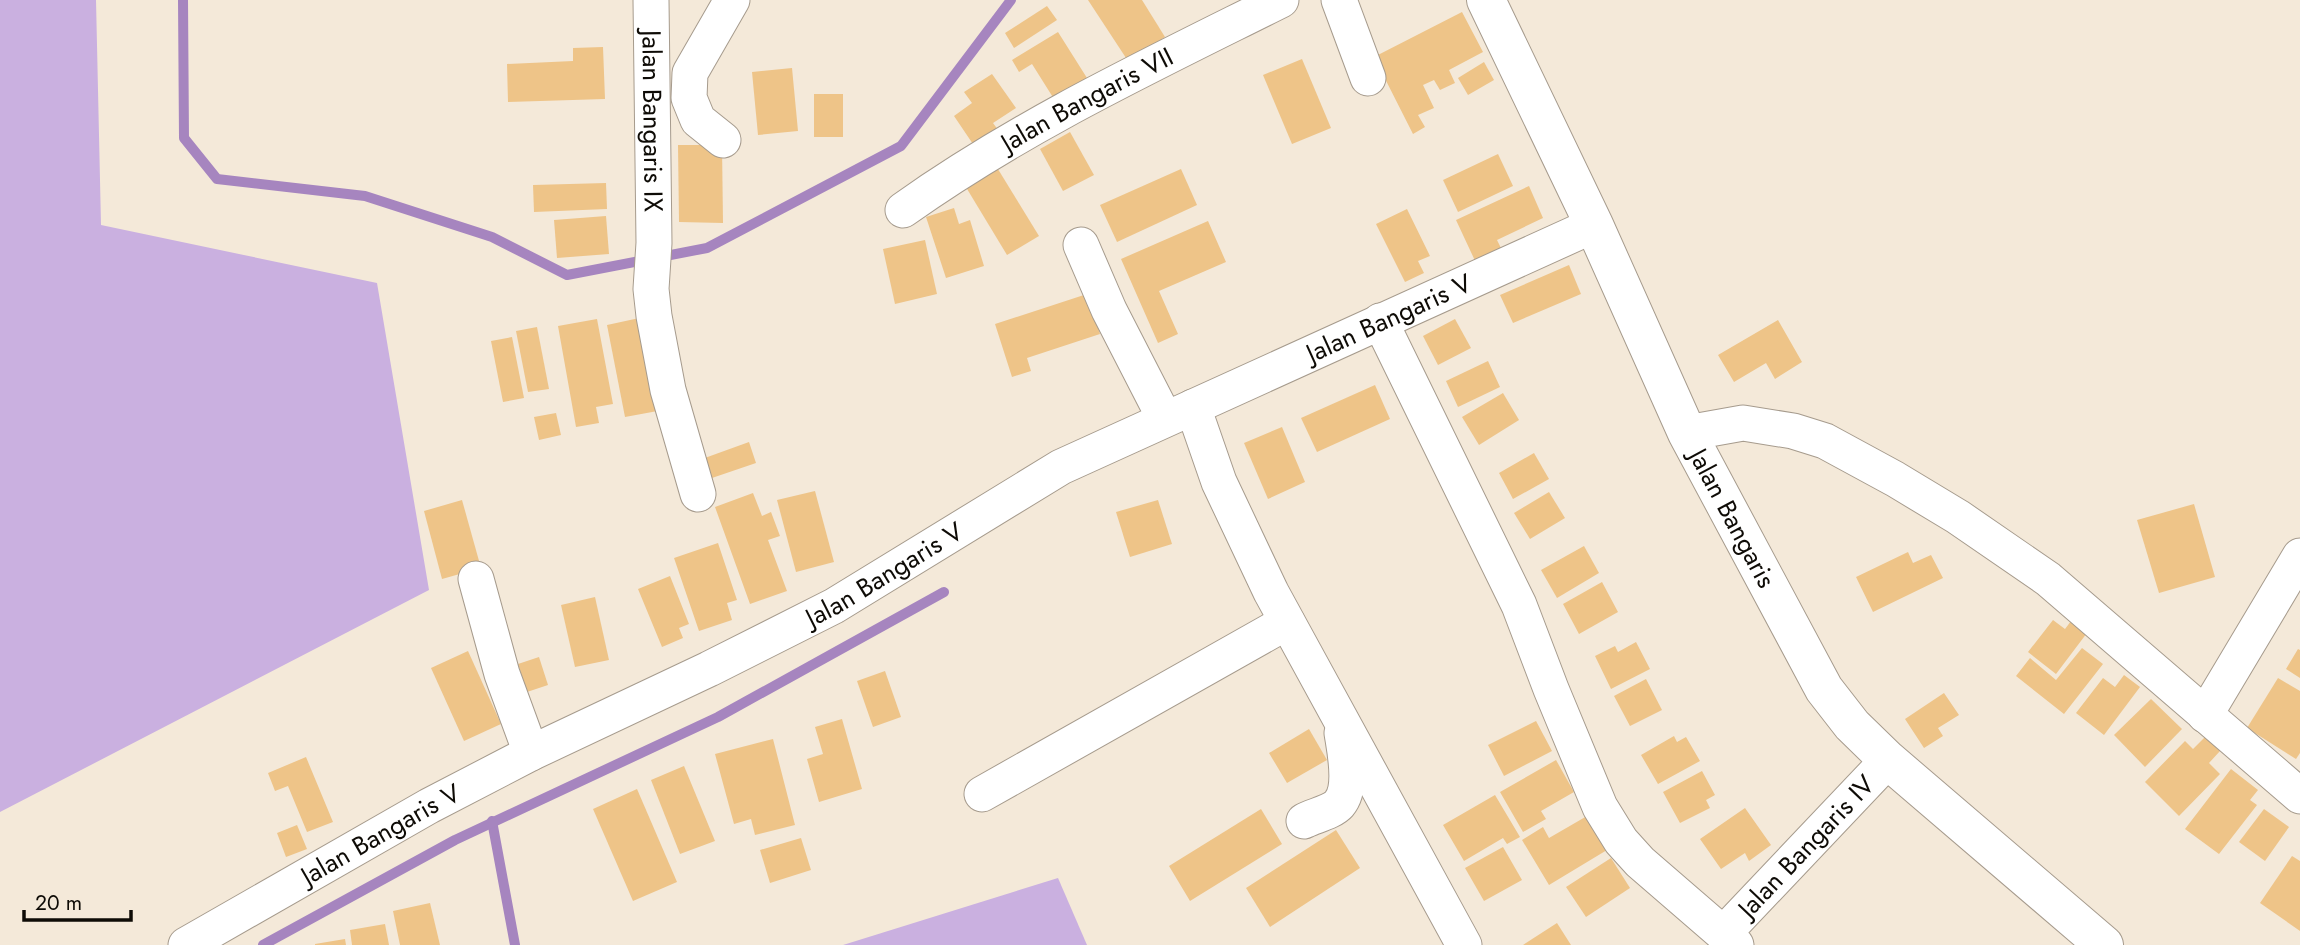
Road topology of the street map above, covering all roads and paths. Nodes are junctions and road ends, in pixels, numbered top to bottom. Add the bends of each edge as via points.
1 (651, 0) edge
2 (732, 0) edge
3 (1281, 0) edge
4 (1339, 0) edge
5 (1486, 0) edge
6 (1368, 78) dead end
7 (723, 140) dead end
8 (903, 210) dead end
9 (1594, 225) junction
10 (1081, 244) dead end
11 (1380, 321) junction
12 (1179, 413) junction
13 (1687, 433) junction
14 (698, 494) dead end
15 (2300, 556) edge
16 (476, 579) dead end
17 (1287, 622) junction
18 (2205, 715) junction
19 (1341, 723) junction
20 (531, 753) junction
21 (1888, 760) junction
22 (982, 794) dead end
23 (2300, 796) edge
24 (1304, 821) dead end
25 (1729, 939) edge
26 (186, 945) edge
27 (1464, 945) edge
28 (2104, 945) edge

1 - 14 street, Jalan Bangaris IX via 651,289 668,390
2 - 7 street via 690,73 689,98 698,120
3 - 8 street, Jalan Bangaris VII via 1062,110
4 - 6 street
5 - 9 street, Jalan Bangaris
9 - 11 street, Jalan Bangaris V
9 - 13 street, Jalan Bangaris
10 - 12 street via 1109,310
11 - 12 street, Jalan Bangaris V
11 - 25 street via 1519,605 1600,807 1640,862
12 - 17 street via 1219,482
12 - 20 street, Jalan Bangaris V via 1061,467 834,606
13 - 18 street via 1743,423 1793,431 1825,442 1895,479 2048,579
13 - 21 street, Jalan Bangaris via 1824,689
15 - 18 street
16 - 20 street via 502,674
17 - 19 street
17 - 22 street
18 - 23 street
19 - 24 street via 1347,770 1344,792 1338,805
19 - 27 street
20 - 26 street, Jalan Bangaris V
21 - 25 street, Jalan Bangaris IV
21 - 28 street, Jalan Bangaris

